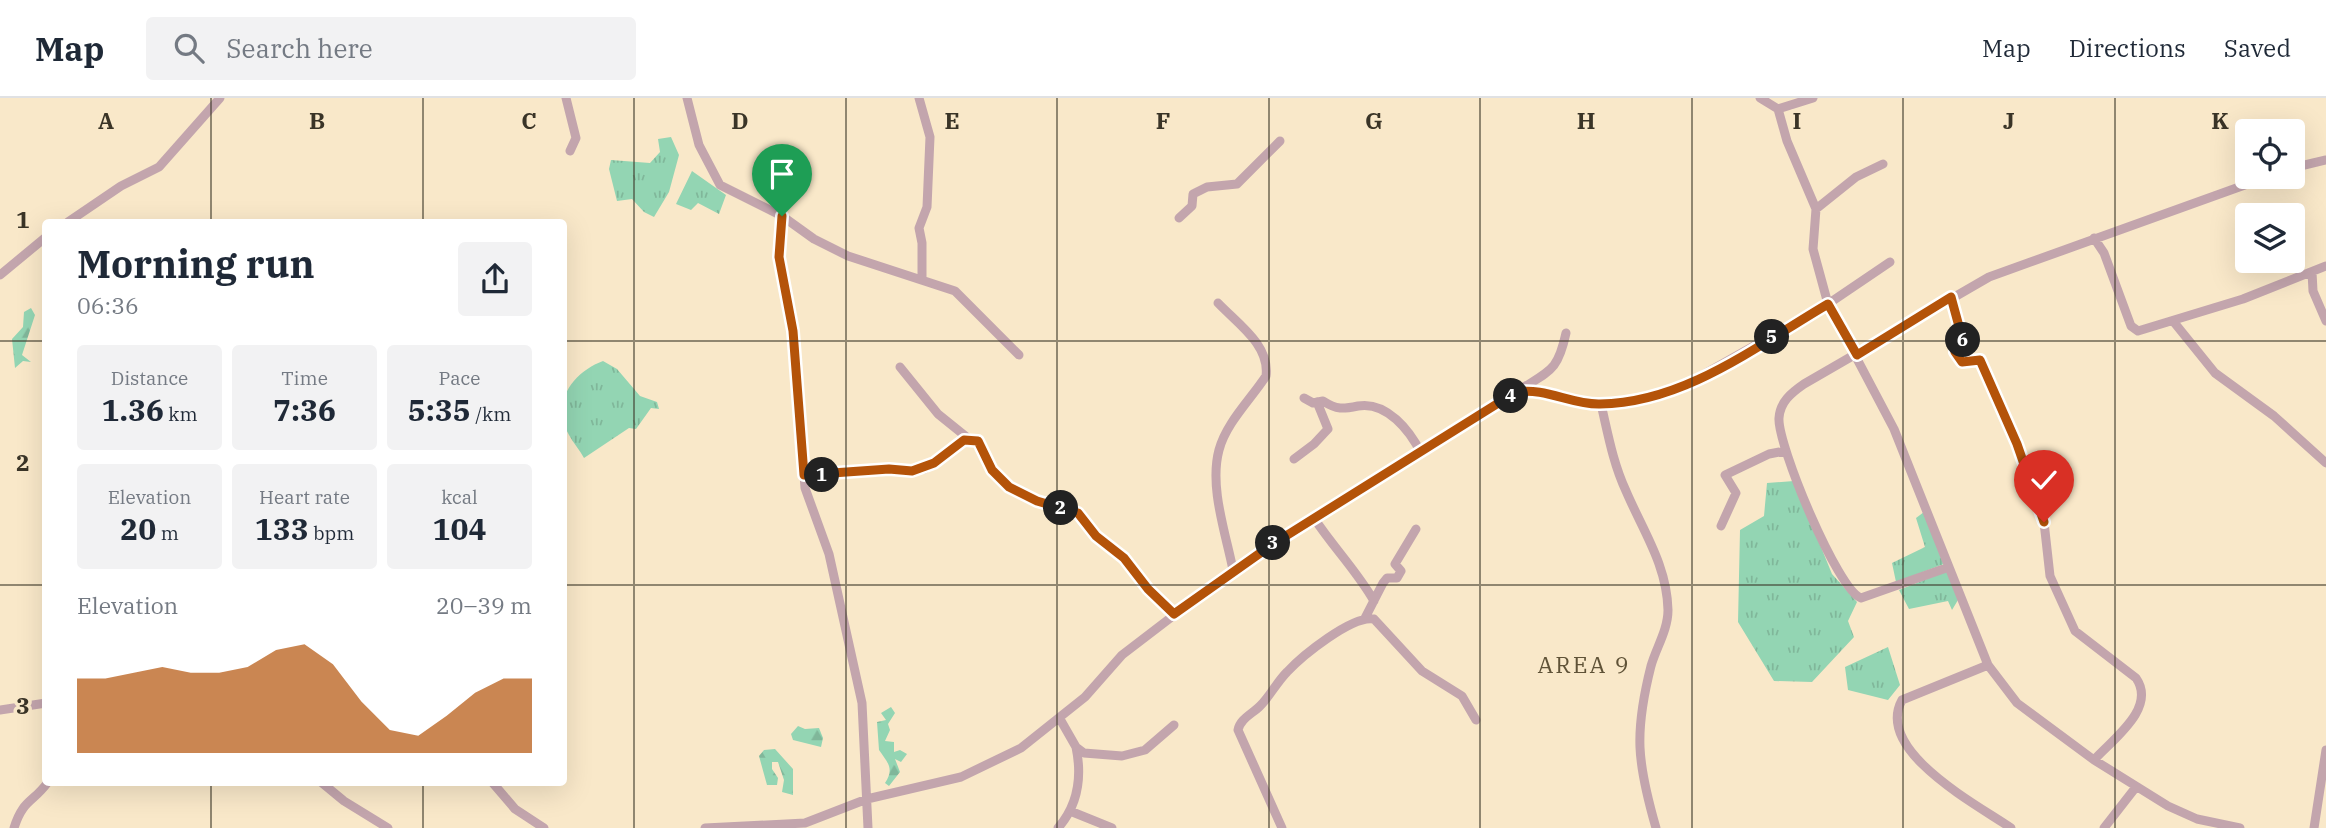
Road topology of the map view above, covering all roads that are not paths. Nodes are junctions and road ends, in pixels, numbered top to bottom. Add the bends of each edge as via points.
1 (220, 98) edge
2 (566, 98) edge
3 (687, 98) edge
4 (919, 98) edge
5 (1760, 98) edge
6 (1813, 98) edge
7 (1778, 109) junction
8 (1280, 141) dead end
9 (570, 151) dead end
10 (2326, 160) edge
11 (1882, 164) dead end
12 (2305, 165) edge
13 (2235, 188) edge
14 (1816, 209) junction
15 (782, 216) junction
16 (1179, 218) dead end
17 (72, 219) edge
18 (2094, 238) junction
19 (42, 240) edge
20 (1890, 262) dead end
21 (2326, 266) edge
22 (2312, 272) junction
23 (0, 275) edge
24 (922, 280) junction
25 (1951, 297) junction
26 (1218, 303) dead end
27 (1828, 304) junction
28 (2173, 321) junction
29 (2326, 321) edge
30 (1566, 333) dead end
31 (1019, 355) dead end
32 (1857, 355) junction
33 (900, 367) dead end
34 (1516, 392) junction
35 (1304, 398) dead end
36 (1317, 402) junction
37 (1601, 404) junction
38 (969, 439) junction
39 (1785, 451) junction
40 (1421, 453) junction
41 (1294, 459) dead end
42 (2326, 463) edge
43 (804, 475) junction
44 (1314, 518) junction
45 (1721, 526) dead end
46 (1416, 529) dead end
47 (1950, 567) junction
48 (1233, 570) junction
49 (1374, 601) junction
50 (1174, 614) junction
51 (1365, 618) junction
52 (1988, 665) junction
53 (42, 704) edge
54 (0, 710) edge
55 (1060, 719) junction
56 (1476, 720) dead end
57 (1174, 725) dead end
58 (1076, 747) junction
59 (2326, 750) edge
60 (2094, 760) junction
61 (45, 786) edge
62 (326, 786) edge
63 (495, 786) edge
64 (2136, 787) junction
65 (867, 799) junction
66 (1070, 811) junction
67 (1997, 824) edge
68 (13, 828) edge
69 (388, 828) edge
70 (544, 828) edge
71 (705, 828) edge
72 (868, 828) edge
73 (1058, 828) edge
74 (1112, 828) edge
75 (1282, 828) edge
76 (1656, 828) edge
77 (2011, 828) edge
78 (2104, 828) edge
79 (2240, 828) edge
80 (2314, 828) edge

1 - 17 street via 159,167
2 - 9 street via 576,138
3 - 15 street via 699,145 715,178 735,195
4 - 24 street via 930,137 927,207 919,228
5 - 7 street
6 - 7 street
7 - 14 street
8 - 16 street via 1237,184 1207,187 1193,194 1192,206
10 - 12 street
11 - 14 street via 1856,177
13 - 18 street
14 - 27 street via 1813,248
15 - 24 street via 848,256
15 - 43 street via 779,257 793,331
18 - 25 street via 2000,272
18 - 28 street via 2131,326 2145,331
19 - 23 street
20 - 27 street
21 - 22 street
22 - 28 street
22 - 29 street via 2313,291
24 - 31 street via 956,291
25 - 32 street
25 - 60 street via 1963,341 1955,352 1962,362 1980,360 2017,444 2044,522 2050,576 2068,621 2141,685 2144,695 2138,711
26 - 48 street via 1257,343 1268,365 1266,376 1219,451 1220,506
27 - 32 street
27 - 37 street via 1678,389
28 - 42 street via 2215,373 2274,416
30 - 34 street via 1562,354 1551,371
32 - 39 street via 1804,384 1783,403 1779,430
32 - 47 street via 1894,429
33 - 38 street via 939,414
34 - 37 street
34 - 40 street
35 - 36 street
36 - 40 street via 1347,410 1360,405 1394,417 1406,427
36 - 41 street via 1328,429
37 - 76 street via 1613,461 1656,553 1666,589 1666,622 1638,723 1641,768
38 - 43 street via 925,469
38 - 50 street via 978,441 992,470 1009,487 1078,513
39 - 45 street via 1726,475 1736,494
39 - 47 street via 1836,571 1851,593 1861,598
40 - 44 street
43 - 65 street via 829,555 862,703
44 - 48 street
44 - 49 street via 1341,558 1360,575
46 - 49 street via 1395,564 1401,571 1397,578 1387,578
47 - 52 street
48 - 50 street
49 - 51 street
50 - 55 street via 1122,655
51 - 56 street via 1374,619 1428,676 1462,696
51 - 75 street via 1317,646 1287,671 1239,724
52 - 60 street via 2017,703
52 - 67 street via 1914,694 1902,700 1897,710 1907,746 1924,769
53 - 54 street
55 - 58 street
55 - 65 street via 1021,748 961,777
57 - 58 street via 1135,755 1084,752
58 - 66 street via 1080,770
59 - 80 street
60 - 64 street
61 - 68 street via 26,802
62 - 69 street
63 - 70 street via 515,809
64 - 78 street
64 - 79 street via 2197,819
65 - 71 street via 805,823
65 - 72 street
66 - 73 street
66 - 74 street
67 - 77 street

